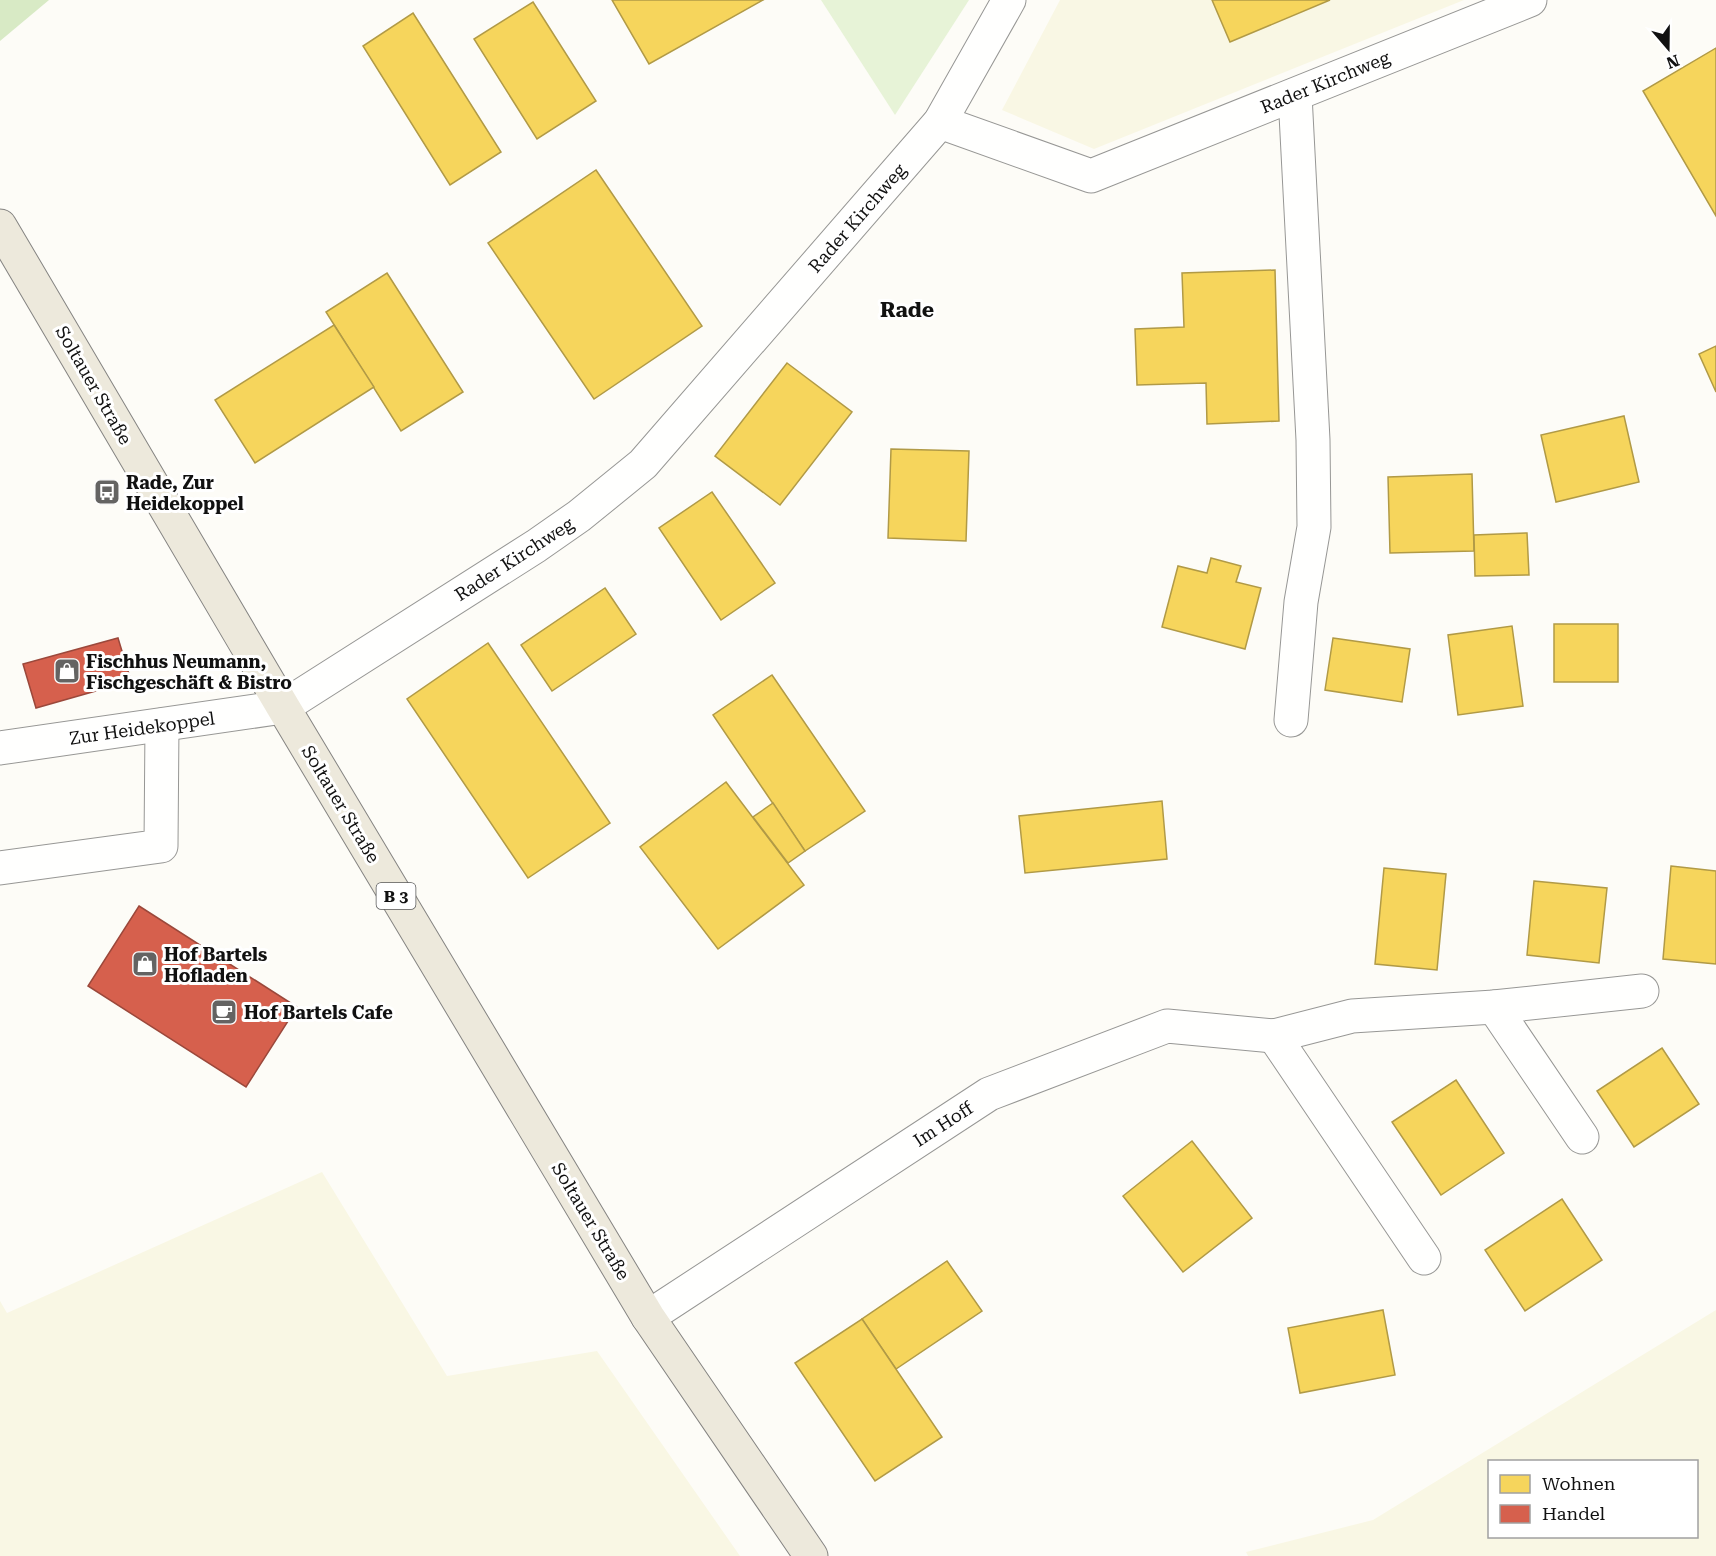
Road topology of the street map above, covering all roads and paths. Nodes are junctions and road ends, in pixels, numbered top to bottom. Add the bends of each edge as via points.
1 (1009, 0) edge
2 (1523, 1) edge
3 (1294, 95) junction
4 (940, 122) junction
5 (0, 226) edge
6 (283, 707) junction
7 (1291, 720) dead end
8 (162, 725) junction
9 (0, 748) edge
10 (0, 868) edge
11 (1642, 991) dead end
12 (1494, 1007) junction
13 (1274, 1036) junction
14 (1582, 1137) dead end
15 (1424, 1258) dead end
16 (648, 1317) junction
17 (811, 1556) edge

1 - 4 street
2 - 3 street, Rader Kirchweg
3 - 4 street, Rader Kirchweg via 1091,176
3 - 7 street via 1315,490
4 - 6 street, Rader Kirchweg via 643,464 536,546
5 - 6 main road, Soltauer Straße / B 3
6 - 8 street, Zur Heidekoppel
6 - 16 main road, Soltauer Straße / B 3
8 - 9 street, Zur Heidekoppel
8 - 10 street via 161,846
11 - 12 street, Im Hoff
12 - 13 street, Im Hoff via 1352,1016
12 - 14 street
13 - 15 street
13 - 16 street, Im Hoff via 1167,1026 989,1094
16 - 17 main road, Soltauer Straße / B 3

